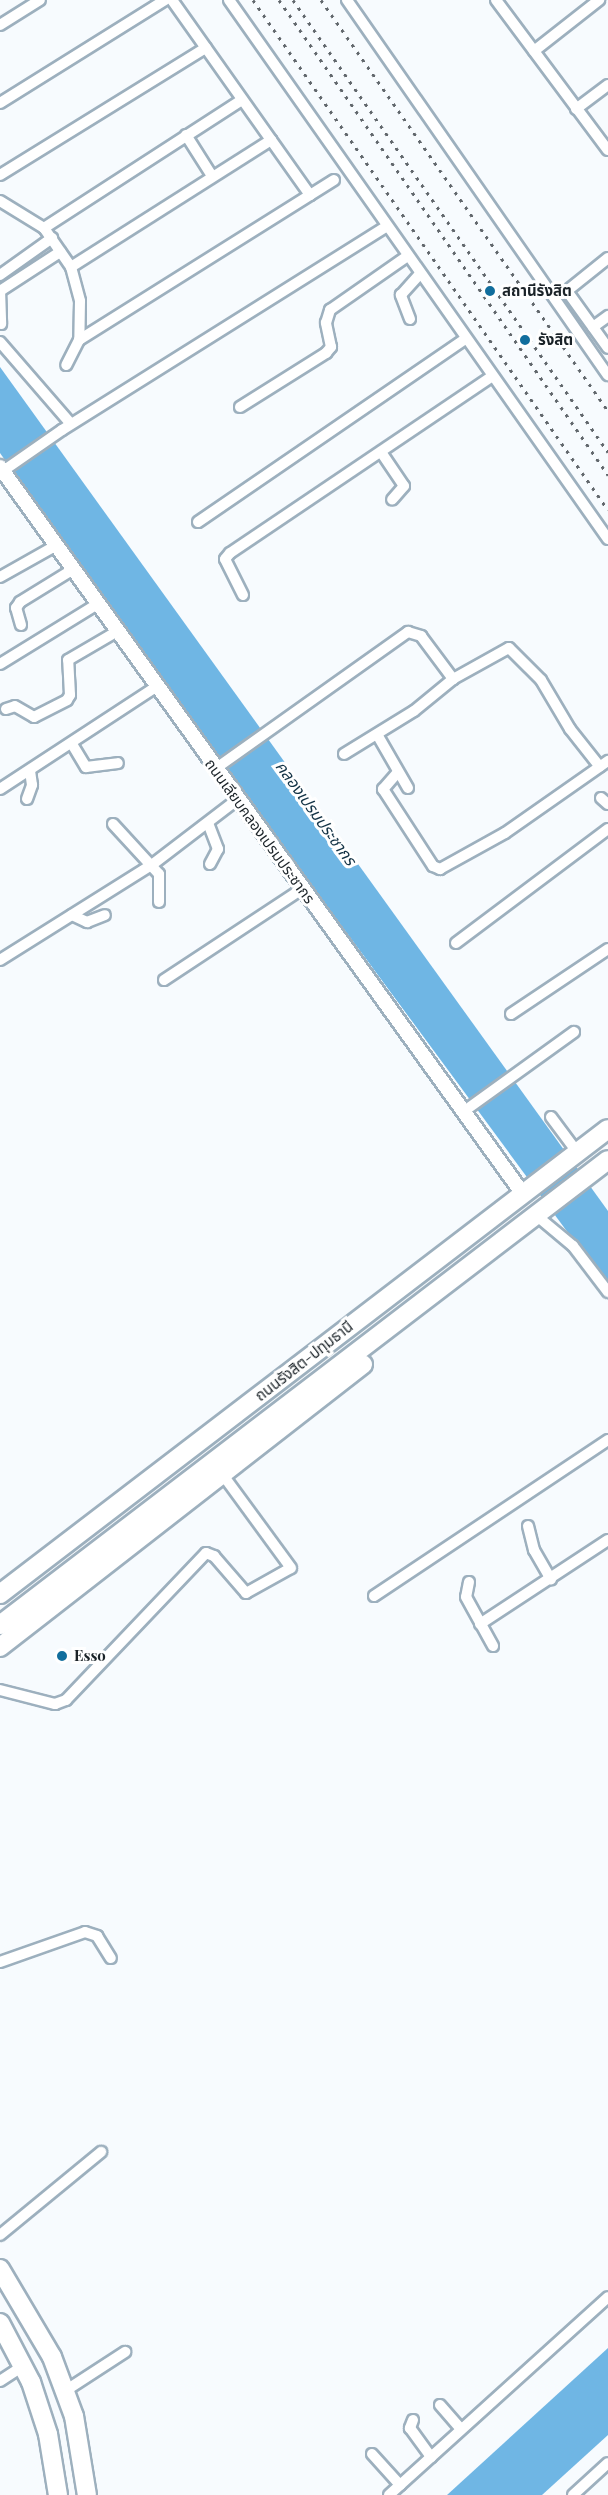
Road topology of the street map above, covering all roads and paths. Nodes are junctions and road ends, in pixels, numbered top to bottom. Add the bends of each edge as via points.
1 (40, 0) edge
2 (165, 0) edge
3 (172, 0) edge
4 (229, 0) edge
5 (347, 0) edge
6 (496, 0) edge
7 (598, 0) edge
8 (0, 25) edge
9 (206, 48) junction
10 (534, 51) junction
11 (608, 85) edge
12 (242, 100) junction
13 (0, 103) edge
14 (576, 109) junction
15 (186, 135) junction
16 (271, 140) junction
17 (608, 150) edge
18 (0, 175) edge
19 (212, 176) junction
20 (334, 180) dead end
21 (310, 195) junction
22 (0, 201) edge
23 (386, 227) junction
24 (44, 228) junction
25 (51, 238) junction
26 (60, 252) junction
27 (406, 257) junction
28 (608, 258) edge
29 (71, 267) junction
30 (0, 275) edge
31 (419, 275) junction
32 (0, 291) edge
33 (608, 316) edge
34 (410, 319) dead end
35 (1, 324) edge
36 (593, 327) junction
37 (465, 339) junction
38 (80, 340) junction
39 (0, 342) edge
40 (608, 348) edge
41 (66, 365) dead end
42 (608, 375) edge
43 (491, 377) junction
44 (240, 407) dead end
45 (66, 427) junction
46 (381, 452) junction
47 (3, 469) edge
48 (392, 500) dead end
49 (198, 522) dead end
50 (608, 539) edge
51 (55, 546) junction
52 (72, 570) junction
53 (0, 577) edge
54 (243, 595) dead end
55 (96, 605) junction
56 (21, 625) dead end
57 (116, 632) junction
58 (0, 664) edge
59 (453, 679) junction
60 (156, 687) junction
61 (6, 709) dead end
62 (378, 736) junction
63 (72, 744) junction
64 (344, 754) dead end
65 (118, 763) dead end
66 (604, 764) edge
67 (217, 767) junction
68 (30, 771) junction
69 (398, 772) junction
70 (408, 788) dead end
71 (0, 789) edge
72 (27, 798) dead end
73 (237, 799) junction
74 (208, 823) junction
75 (113, 824) dead end
76 (608, 829) edge
77 (153, 864) junction
78 (210, 864) dead end
79 (302, 889) junction
80 (159, 902) dead end
81 (72, 915) junction
82 (105, 915) dead end
83 (456, 944) dead end
84 (608, 949) edge
85 (0, 960) edge
86 (164, 980) dead end
87 (511, 1014) dead end
88 (574, 1032) dead end
89 (465, 1111) junction
90 (551, 1116) dead end
91 (608, 1117) edge
92 (608, 1129) edge
93 (580, 1150) junction
94 (608, 1161) edge
95 (527, 1191) junction
96 (541, 1212) junction
97 (608, 1292) edge
98 (414, 1311) junction
99 (608, 1440) edge
100 (224, 1476) junction
101 (528, 1526) dead end
102 (608, 1540) edge
103 (551, 1580) junction
104 (470, 1582) dead end
105 (0, 1594) edge
106 (374, 1596) dead end
107 (480, 1624) junction
108 (0, 1625) edge
109 (493, 1646) dead end
110 (0, 1647) edge
111 (0, 1690) edge
112 (111, 1958) dead end
113 (0, 1962) edge
114 (101, 2152) dead end
115 (0, 2235) edge
116 (0, 2270) edge
117 (608, 2296) edge
118 (0, 2323) edge
119 (125, 2352) dead end
120 (23, 2366) junction
121 (0, 2381) edge
122 (65, 2391) junction
123 (440, 2405) dead end
124 (413, 2420) dead end
125 (461, 2429) junction
126 (372, 2454) dead end
127 (431, 2457) junction
128 (608, 2463) edge
129 (400, 2485) junction
130 (58, 2495) edge
131 (87, 2495) edge
132 (389, 2495) edge
133 (573, 2495) edge

1 - 8 street
2 - 13 street
3 - 9 street
4 - 23 street
5 - 42 street
6 - 10 street
7 - 10 street
9 - 12 street
9 - 18 street
10 - 14 street
11 - 14 street
12 - 15 street
12 - 16 street
14 - 17 street
15 - 19 street
15 - 24 street
16 - 19 street
16 - 21 street
19 - 29 street
20 - 21 street
21 - 38 street
22 - 24 street
23 - 27 street
23 - 45 street
24 - 25 street
25 - 26 street
25 - 30 street
26 - 29 street
26 - 32 street
27 - 31 street
27 - 44 street via 330,310 326,323 331,347 326,353
28 - 36 street via 567,291
29 - 38 street via 80,301
31 - 34 street via 401,295
31 - 37 street
32 - 35 street
33 - 36 street
36 - 40 street
37 - 43 street
37 - 49 street
38 - 41 street
39 - 45 street
43 - 46 street
43 - 50 street
45 - 47 street
46 - 48 street via 404,486
46 - 54 street via 230,553 225,559
47 - 51 street, ถนนเลียบคลองเปรมประชากร
51 - 52 street, ถนนเลียบคลองเปรมประชากร
51 - 53 street
52 - 55 street, ถนนเลียบคลองเปรมประชากร
52 - 56 street via 20,602 16,608
55 - 57 street, ถนนเลียบคลองเปรมประชากร
55 - 58 street
57 - 60 street, ถนนเลียบคลองเปรมประชากร
57 - 61 street via 68,660 67,700 34,717 15,706
59 - 62 street
59 - 66 street via 508,648 541,680 570,729
59 - 67 street via 421,636 408,632
60 - 63 street
60 - 67 street, ถนนเลียบคลองเปรมประชากร
62 - 64 street
62 - 69 street
63 - 65 street via 86,767
63 - 68 street
66 - 69 street via 505,833 441,869 433,866 382,789
67 - 73 street, ถนนเลียบคลองเปรมประชากร
68 - 71 street
68 - 72 street via 32,785
69 - 70 street
73 - 74 street
73 - 79 street, ถนนเลียบคลองเปรมประชากร
74 - 77 street
74 - 78 street via 218,849
75 - 77 street via 130,846
76 - 83 street
77 - 80 street via 162,880
77 - 81 street
79 - 86 street
79 - 89 street, ถนนเลียบคลองเปรมประชากร
81 - 82 street via 87,922
81 - 85 street
84 - 87 street
88 - 89 street
89 - 95 street, ถนนเลียบคลองเปรมประชากร
90 - 93 street
91 - 93 main road
92 - 93 main road, ถนนรังสิต-ปทุมธานี
93 - 95 main road, ถนนรังสิต-ปทุมธานี
94 - 96 main road, ถนนรังสิต-ปทุมธานี
95 - 105 main road, ถนนรังสิต-ปทุมธานี
96 - 97 street
96 - 98 main road, ถนนรังสิต-ปทุมธานี
98 - 100 main road via 382,1348
98 - 108 main road, ถนนรังสิต-ปทุมธานี
99 - 106 street
100 - 110 main road
100 - 111 street via 291,1568 246,1593 214,1556 206,1553 66,1700 55,1704
101 - 103 street via 534,1550
102 - 103 street
103 - 107 street
104 - 107 street via 466,1597
107 - 109 street
112 - 113 street via 97,1936 85,1932
114 - 115 street
116 - 122 main road via 44,2340
117 - 125 street
118 - 120 main road
119 - 122 street
120 - 121 street
120 - 130 main road via 48,2434
122 - 131 main road via 74,2416
123 - 125 street
124 - 127 street via 410,2428
125 - 127 street
126 - 129 street
127 - 129 street
128 - 133 street
129 - 132 street

